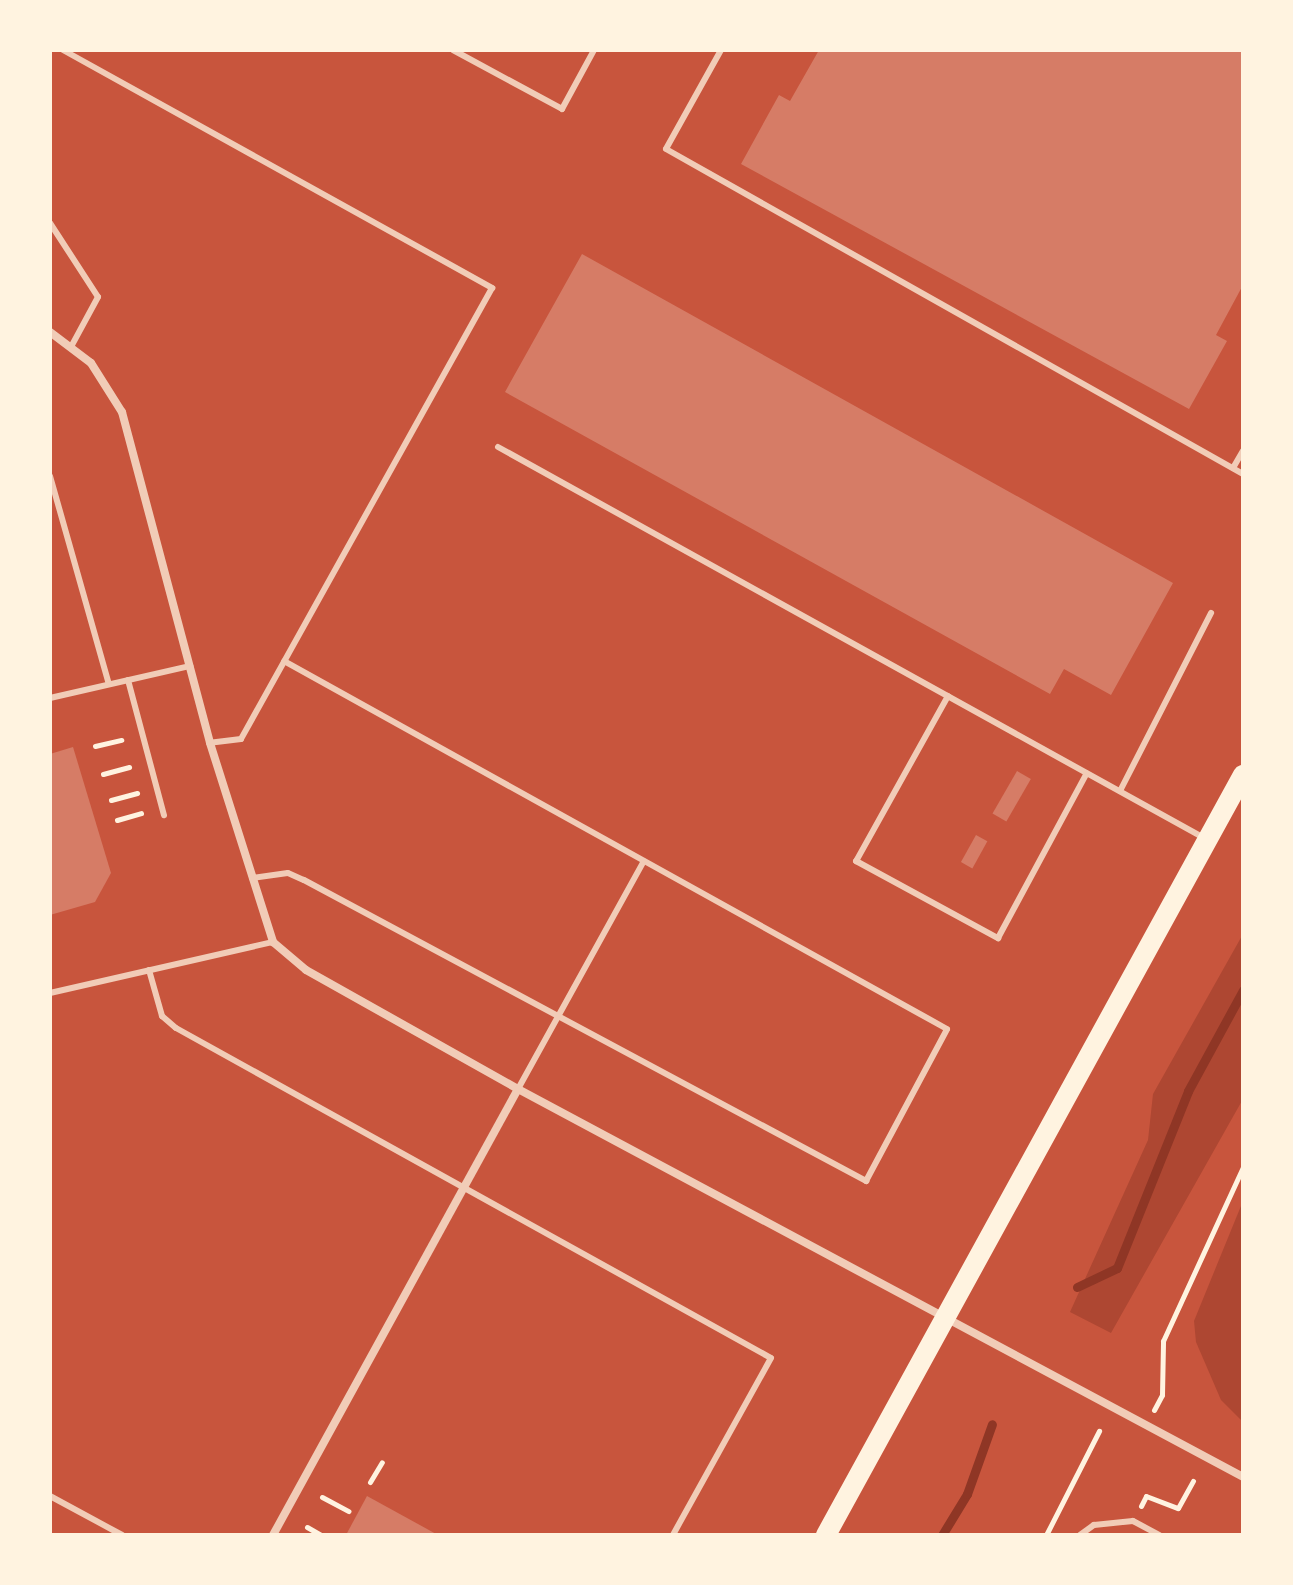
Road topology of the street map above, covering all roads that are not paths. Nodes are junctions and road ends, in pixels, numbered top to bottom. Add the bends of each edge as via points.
1 (63, 50) edge
2 (453, 50) edge
3 (594, 50) edge
4 (721, 50) edge
5 (50, 223) edge
6 (50, 332) edge
7 (72, 345) junction
8 (498, 447) dead end
9 (1243, 451) edge
10 (1233, 468) junction
11 (1243, 474) edge
12 (50, 476) edge
13 (1211, 613) dead end
14 (284, 661) junction
15 (190, 666) junction
16 (128, 680) junction
17 (109, 684) junction
18 (948, 696) junction
19 (50, 698) edge
20 (210, 743) junction
21 (1087, 773) junction
22 (1243, 775) edge
23 (1120, 791) junction
24 (164, 815) dead end
25 (1207, 840) junction
26 (644, 861) junction
27 (252, 878) junction
28 (273, 942) junction
29 (149, 970) junction
30 (50, 993) edge
31 (557, 1015) junction
32 (518, 1089) junction
33 (463, 1188) junction
34 (945, 1318) junction
35 (1243, 1477) edge
36 (50, 1496) edge
37 (122, 1535) edge
38 (273, 1535) edge
39 (673, 1535) edge
40 (826, 1535) edge
41 (1080, 1535) edge
42 (1159, 1535) edge

1 - 14 lane via 492,288
2 - 3 lane via 562,109
4 - 10 lane via 666,149
5 - 7 lane via 98,297
6 - 7 street
7 - 15 street via 109,384 122,412
8 - 18 lane
9 - 10 lane
10 - 11 lane
12 - 17 lane
13 - 23 lane
14 - 20 lane via 241,739
14 - 26 lane
15 - 16 lane
15 - 20 street
16 - 17 lane
16 - 24 lane
17 - 19 lane
18 - 21 lane
18 - 21 lane via 856,861 998,938
20 - 27 street
21 - 23 lane
22 - 25 main road
23 - 25 lane
25 - 34 main road
26 - 31 lane
26 - 31 lane via 947,1029 866,1181
27 - 28 street
27 - 31 lane via 288,873 304,880
28 - 29 lane
28 - 32 street via 306,970
29 - 30 lane
29 - 33 lane via 162,1016 176,1028
31 - 32 lane
32 - 33 street
32 - 34 street
33 - 38 street
33 - 39 lane via 771,1358
34 - 35 street
34 - 40 main road
36 - 37 lane
41 - 42 lane via 1094,1525 1133,1521

